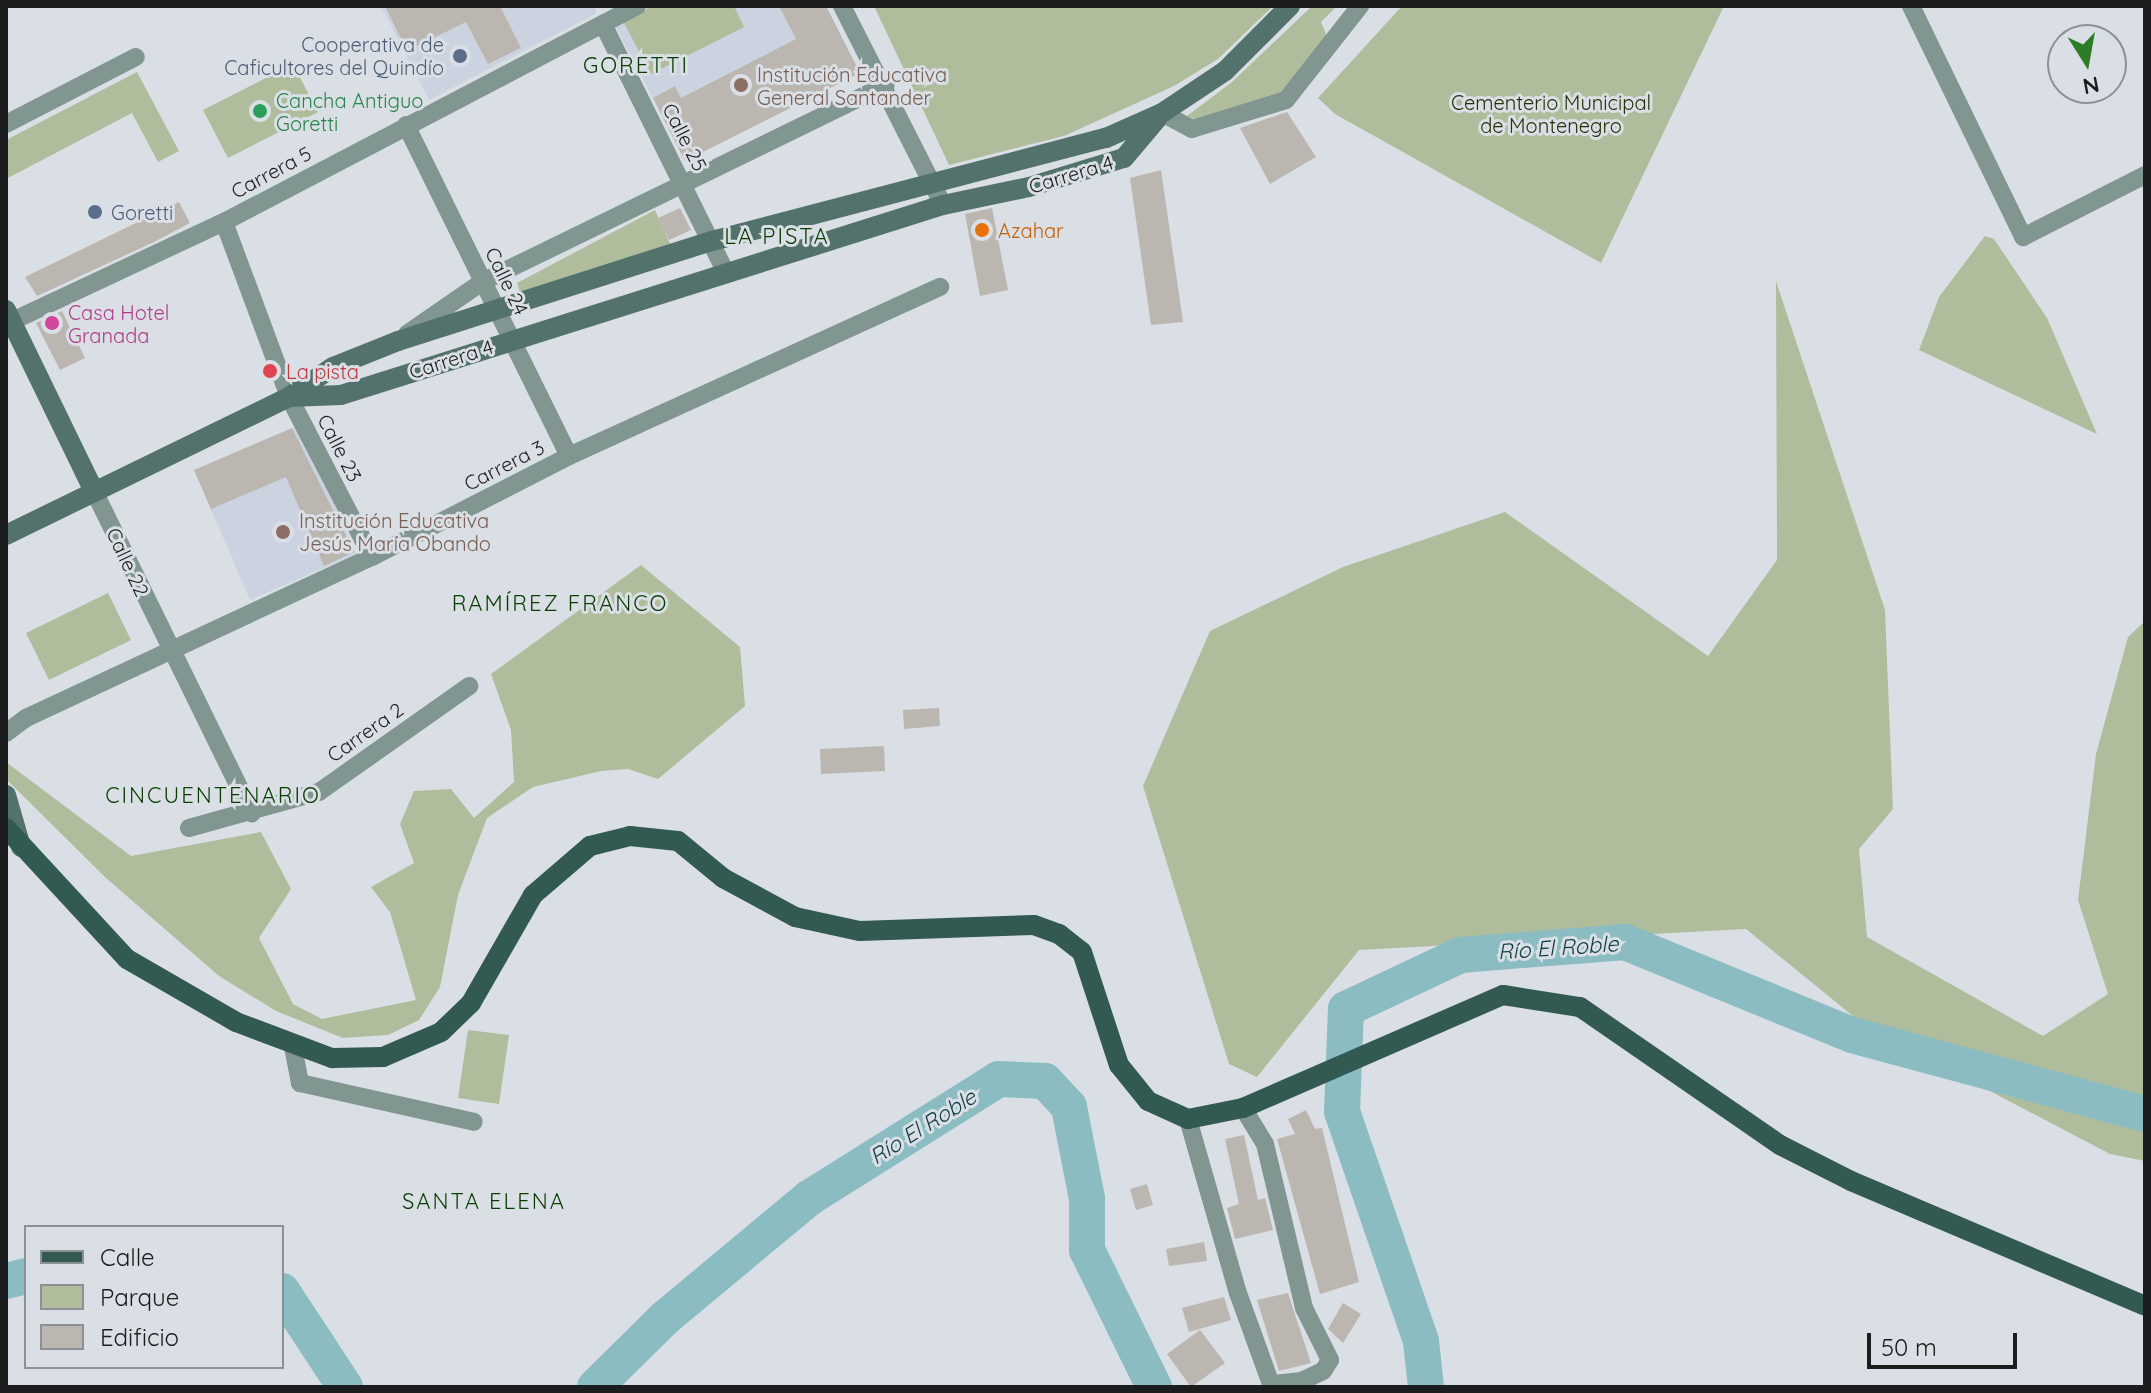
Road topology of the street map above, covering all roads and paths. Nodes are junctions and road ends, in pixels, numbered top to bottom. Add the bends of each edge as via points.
1 (637, 6) edge
2 (842, 6) edge
3 (1290, 6) edge
4 (1360, 6) edge
5 (1911, 6) edge
6 (603, 24) junction
7 (136, 57) dead end
8 (886, 85) junction
9 (1162, 113) junction
10 (6, 124) edge
11 (406, 125) junction
12 (2145, 175) edge
13 (933, 181) junction
14 (683, 182) junction
15 (943, 205) junction
16 (224, 222) junction
17 (712, 241) junction
18 (725, 271) junction
19 (482, 282) junction
20 (940, 287) dead end
21 (495, 309) junction
22 (8, 319) edge
23 (512, 340) junction
24 (398, 341) junction
25 (289, 397) junction
26 (569, 456) junction
27 (94, 491) junction
28 (6, 535) edge
29 (372, 557) junction
30 (171, 653) junction
31 (469, 686) dead end
32 (6, 733) edge
33 (6, 795) edge
34 (252, 813) junction
35 (6, 828) edge
36 (189, 828) dead end
37 (21, 847) junction
38 (293, 1047) junction
39 (1243, 1108) junction
40 (1188, 1119) junction
41 (474, 1122) dead end
42 (2145, 1306) edge
43 (1271, 1385) edge

1 - 6 street, Carrera 5
2 - 8 street
3 - 9 main road via 1225,71
4 - 9 street via 1286,100 1192,129
5 - 12 street via 2023,237
6 - 11 street, Carrera 5
6 - 14 street, Calle 25
7 - 10 street
8 - 13 street
8 - 14 street, Carrera 4
9 - 13 main road, Carrera 4 via 1106,138 1035,160
9 - 15 main road, Carrera 4 via 1124,158 1029,187
11 - 16 street, Carrera 5
11 - 19 street, Calle 24
13 - 15 street
13 - 17 main road, Carrera 4
14 - 17 street, Calle 25
14 - 19 street, Carrera 4
15 - 18 main road, Carrera 4
16 - 22 street, Carrera 5
16 - 25 street, Calle 23
17 - 18 street, Calle 25
17 - 21 main road, Carrera 4
18 - 23 main road, Carrera 4
19 - 21 street, Calle 24
19 - 24 street, Carrera 4
20 - 26 street, Carrera 3
21 - 23 street, Calle 24
21 - 24 main road, Carrera 4
22 - 27 main road, Calle 22
23 - 25 main road, Carrera 4 via 341,395
23 - 26 street, Calle 24
24 - 25 main road, Carrera 4 via 333,367
25 - 27 main road, Carrera 4
25 - 29 street, Calle 23
26 - 29 street, Carrera 3
27 - 28 main road, Carrera 4
27 - 30 street, Calle 22
29 - 30 street, Carrera 3
30 - 32 street, Carrera 3 via 26,718
30 - 34 street, Calle 22
31 - 34 street, Carrera 2 via 319,792
33 - 37 main road
34 - 36 street, Carrera 2
35 - 37 main road
37 - 38 main road via 127,959 236,1022
38 - 40 main road via 332,1058 383,1057 441,1032 471,1003 533,895 590,846 630,836 678,841 723,878 795,917 860,931 1034,925 1059,934 1082,952 1119,1065 1148,1101
38 - 41 street via 300,1083
39 - 40 main road
39 - 42 main road via 1503,995 1580,1007 1780,1145 1851,1181
39 - 43 street via 1265,1144 1304,1308 1330,1360 1323,1371 1302,1381
40 - 43 street via 1238,1293

